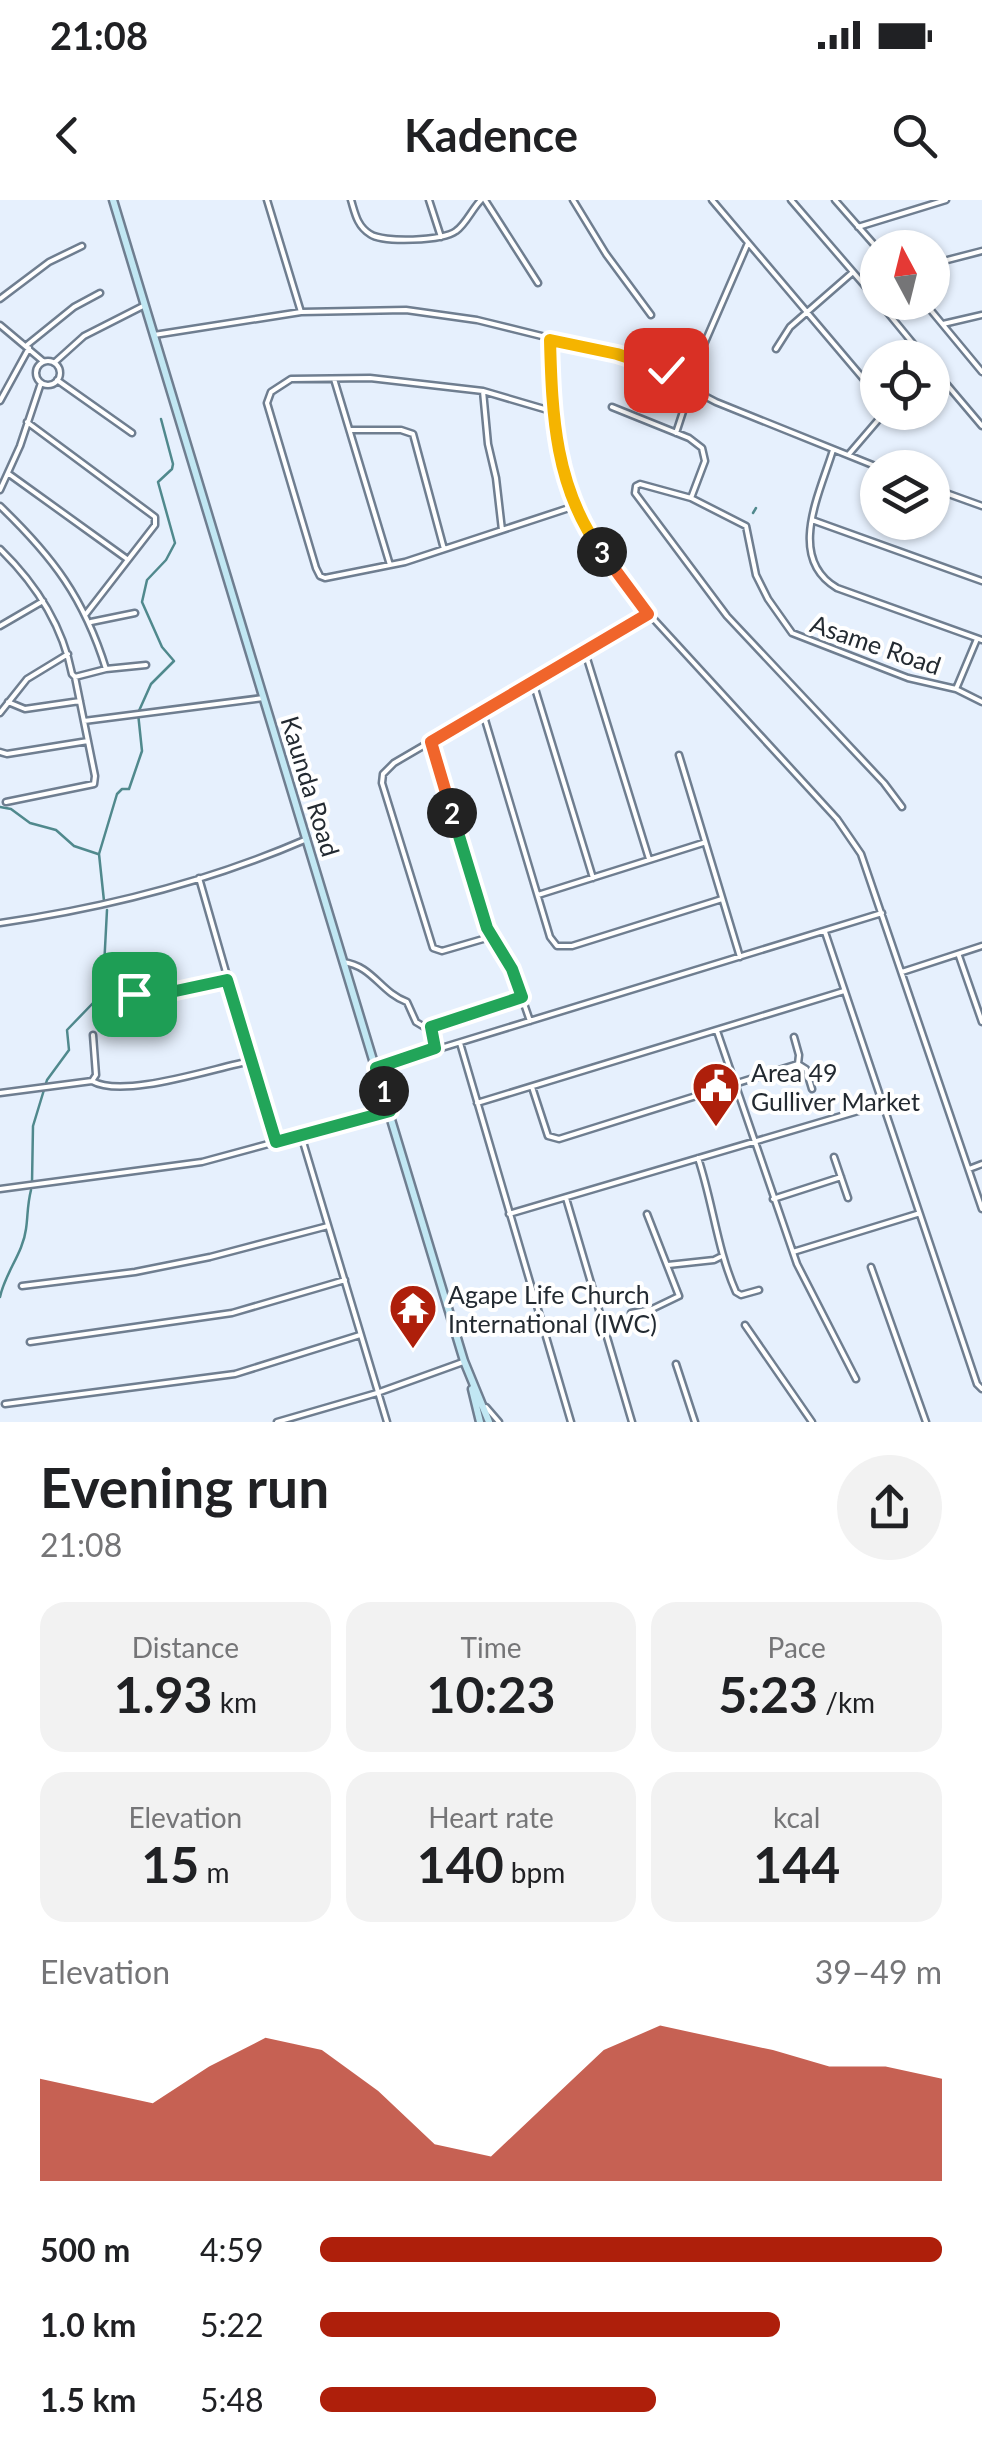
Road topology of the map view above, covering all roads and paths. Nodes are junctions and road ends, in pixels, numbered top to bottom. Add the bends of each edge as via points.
1 (113, 200) edge
2 (267, 200) edge
3 (350, 200) edge
4 (429, 200) edge
5 (483, 200) edge
6 (573, 200) edge
7 (712, 200) edge
8 (791, 200) edge
9 (835, 200) edge
10 (946, 200) edge
11 (858, 227) junction
12 (861, 230) edge
13 (441, 237) junction
14 (748, 243) junction
15 (82, 246) dead end
16 (982, 251) edge
17 (950, 259) edge
18 (853, 272) junction
19 (860, 280) edge
20 (538, 283) dead end
21 (100, 294) dead end
22 (0, 299) edge
23 (145, 305) junction
24 (301, 312) junction
25 (808, 312) junction
26 (651, 315) dead end
27 (982, 315) edge
28 (893, 320) edge
29 (940, 320) edge
30 (943, 324) junction
31 (0, 325) edge
32 (154, 334) junction
33 (550, 340) junction
34 (910, 340) edge
35 (28, 346) junction
36 (776, 349) dead end
37 (44, 362) junction
38 (54, 363) junction
39 (982, 372) edge
40 (860, 374) edge
41 (334, 379) junction
42 (57, 380) junction
43 (690, 380) junction
44 (41, 382) junction
45 (691, 387) junction
46 (950, 388) edge
47 (483, 391) junction
48 (0, 401) edge
49 (612, 406) dead end
50 (552, 411) junction
51 (27, 422) junction
52 (982, 426) edge
53 (350, 430) junction
54 (870, 430) edge
55 (132, 433) dead end
56 (676, 434) junction
57 (833, 450) junction
58 (848, 455) junction
59 (860, 460) edge
60 (9, 474) junction
61 (0, 490) edge
62 (950, 494) edge
63 (692, 498) junction
64 (0, 506) edge
65 (574, 506) junction
66 (982, 506) edge
67 (812, 520) junction
68 (502, 530) junction
69 (0, 548) edge
70 (444, 550) junction
71 (128, 560) junction
72 (390, 565) junction
73 (982, 581) edge
74 (43, 601) junction
75 (136, 613) dead end
76 (86, 614) junction
77 (648, 614) junction
78 (90, 622) junction
79 (0, 626) edge
80 (979, 640) edge
81 (585, 652) junction
82 (68, 654) junction
83 (146, 665) dead end
84 (106, 669) junction
85 (76, 677) junction
86 (533, 682) junction
87 (956, 688) junction
88 (264, 698) junction
89 (80, 700) junction
90 (8, 702) junction
91 (982, 702) edge
92 (0, 712) edge
93 (482, 712) junction
94 (84, 720) junction
95 (88, 742) junction
96 (431, 742) junction
97 (0, 752) edge
98 (679, 755) dead end
99 (6, 802) dead end
100 (902, 807) dead end
101 (307, 838) junction
102 (703, 844) junction
103 (649, 859) junction
104 (199, 877) junction
105 (593, 878) junction
106 (538, 895) junction
107 (722, 899) junction
108 (882, 913) junction
109 (0, 923) edge
110 (824, 932) junction
111 (490, 937) junction
112 (982, 946) edge
113 (959, 954) junction
114 (740, 957) junction
115 (343, 962) junction
116 (902, 972) junction
117 (227, 980) junction
118 (844, 992) junction
119 (522, 997) junction
120 (132, 1004) dead end
121 (530, 1021) junction
122 (982, 1022) edge
123 (431, 1027) junction
124 (716, 1030) junction
125 (93, 1035) dead end
126 (794, 1037) dead end
127 (460, 1041) junction
128 (435, 1048) junction
129 (251, 1060) junction
130 (798, 1064) junction
131 (376, 1068) junction
132 (92, 1082) junction
133 (736, 1086) junction
134 (532, 1087) junction
135 (812, 1089) dead end
136 (0, 1093) edge
137 (476, 1103) junction
138 (882, 1104) junction
139 (390, 1111) junction
140 (300, 1135) junction
141 (754, 1140) junction
142 (276, 1142) junction
143 (834, 1157) dead end
144 (698, 1158) junction
145 (982, 1164) edge
146 (968, 1169) junction
147 (841, 1176) junction
148 (0, 1189) edge
149 (566, 1198) junction
150 (848, 1198) dead end
151 (773, 1199) junction
152 (982, 1209) edge
153 (920, 1213) junction
154 (510, 1214) junction
155 (647, 1214) dead end
156 (328, 1226) junction
157 (793, 1252) junction
158 (720, 1257) junction
159 (668, 1265) junction
160 (871, 1266) dead end
161 (345, 1280) junction
162 (22, 1286) dead end
163 (759, 1290) dead end
164 (632, 1313) dead end
165 (746, 1324) dead end
166 (360, 1335) junction
167 (30, 1342) dead end
168 (464, 1361) junction
169 (676, 1364) dead end
170 (856, 1379) dead end
171 (472, 1383) junction
172 (982, 1389) edge
173 (377, 1392) junction
174 (5, 1404) dead end
175 (482, 1404) junction
176 (277, 1422) edge
177 (387, 1422) edge
178 (480, 1422) edge
179 (489, 1422) edge
180 (499, 1422) edge
181 (572, 1422) edge
182 (632, 1422) edge
183 (695, 1422) edge
184 (812, 1422) edge
185 (926, 1422) edge

1 - 23 main road, Kaunda Road
2 - 24 street
3 - 13 street via 359,224 373,236
4 - 13 street
5 - 13 street via 457,230
5 - 20 street
6 - 26 street
7 - 14 street
8 - 18 street
9 - 11 street
10 - 11 street
11 - 12 street
14 - 25 street
14 - 43 street
15 - 22 street
16 - 17 street
18 - 19 street
18 - 25 street
21 - 35 street
23 - 32 main road, Kaunda Road
23 - 38 street via 84,336
24 - 32 street
24 - 33 street via 406,310
25 - 36 street
25 - 40 street
27 - 30 street
28 - 34 street
29 - 30 street
30 - 39 street
31 - 35 street
32 - 88 main road, Kaunda Road
33 - 43 street
33 - 50 street
35 - 37 street
35 - 48 street
37 - 38 street
37 - 44 street via 36,370
38 - 42 street
41 - 47 street via 385,378
41 - 53 street
41 - 72 street via 279,385 268,396 270,419 320,576
42 - 44 street
42 - 55 street
43 - 45 street
44 - 51 street
45 - 56 street
45 - 57 street
46 - 52 street
47 - 50 street
47 - 68 street
49 - 56 street
50 - 65 street
51 - 60 street
51 - 71 street via 155,517
53 - 70 street via 413,434
53 - 72 street
54 - 58 street
56 - 63 street via 705,454
57 - 58 street
57 - 67 street
58 - 59 street
60 - 61 street
60 - 71 street
62 - 66 street
63 - 87 street, Asame Road via 746,526 761,587 792,633 908,678
63 - 100 street, Asame Road via 645,484 635,489 727,616
64 - 76 street via 54,561
65 - 68 street
65 - 77 street
67 - 73 street
67 - 80 street via 812,556 830,584
68 - 70 street
69 - 74 street
70 - 72 street
71 - 76 street
74 - 79 street
74 - 82 street
75 - 78 street
76 - 78 street
77 - 81 street
77 - 108 street via 844,827
78 - 84 street
80 - 87 street, Asame Road
81 - 86 street
81 - 103 street
82 - 85 street
82 - 90 street via 27,679
83 - 84 street
84 - 85 street
85 - 89 street
86 - 93 street
86 - 105 street
87 - 91 street
88 - 94 street
88 - 101 main road, Kaunda Road
89 - 90 street via 24,710
89 - 94 street
90 - 92 street
93 - 96 street
93 - 106 street
94 - 95 street
95 - 97 street
95 - 99 street via 94,784
96 - 111 street
96 - 111 street via 382,777 430,943 437,950
98 - 102 street
101 - 104 street
101 - 115 main road, Kaunda Road
102 - 103 street
102 - 107 street
103 - 105 street
104 - 109 street via 126,900
104 - 117 street
105 - 106 street
106 - 107 street via 552,943 564,947
107 - 114 street
108 - 110 street
108 - 116 street
110 - 114 street
110 - 118 street
111 - 119 street
112 - 113 street
113 - 116 street
113 - 122 street
114 - 121 street
115 - 123 street via 362,968 407,1002 420,1026
115 - 131 main road, Kaunda Road
116 - 146 street
117 - 120 street via 137,992
117 - 129 street
118 - 124 street
118 - 138 street
119 - 121 street
119 - 123 street
121 - 127 street
123 - 128 street
124 - 133 street
124 - 134 street
125 - 132 street
126 - 130 street
127 - 128 street
127 - 137 street
128 - 131 street
129 - 132 street via 120,1088
129 - 142 street
130 - 133 street
130 - 135 street
131 - 139 main road, Kaunda Road
132 - 136 street
133 - 134 street via 560,1139 548,1136
133 - 141 street
134 - 137 street
137 - 154 street
138 - 141 street
138 - 153 street
139 - 140 street
139 - 168 main road, Kaunda Road
140 - 142 street
140 - 156 street
141 - 144 street
141 - 151 street
142 - 148 street via 176,1166
143 - 147 street
144 - 149 street
144 - 158 street
145 - 146 street
146 - 152 street
147 - 150 street
147 - 151 street
149 - 154 street
149 - 182 street
151 - 157 street
153 - 157 street
153 - 172 street
154 - 181 street
155 - 159 street
156 - 161 street
156 - 162 street via 135,1272
157 - 170 street
158 - 159 street
158 - 163 street via 736,1292
159 - 164 street via 679,1296
160 - 185 street
161 - 166 street
161 - 167 street via 232,1313
165 - 184 street
166 - 173 street
166 - 174 street via 234,1374
168 - 171 main road, Kaunda Road
168 - 173 street
169 - 183 street
171 - 175 main road, Kaunda Road
171 - 178 main road, Kaunda Road
173 - 176 street
173 - 177 street
175 - 179 main road, Kaunda Road
175 - 180 street

